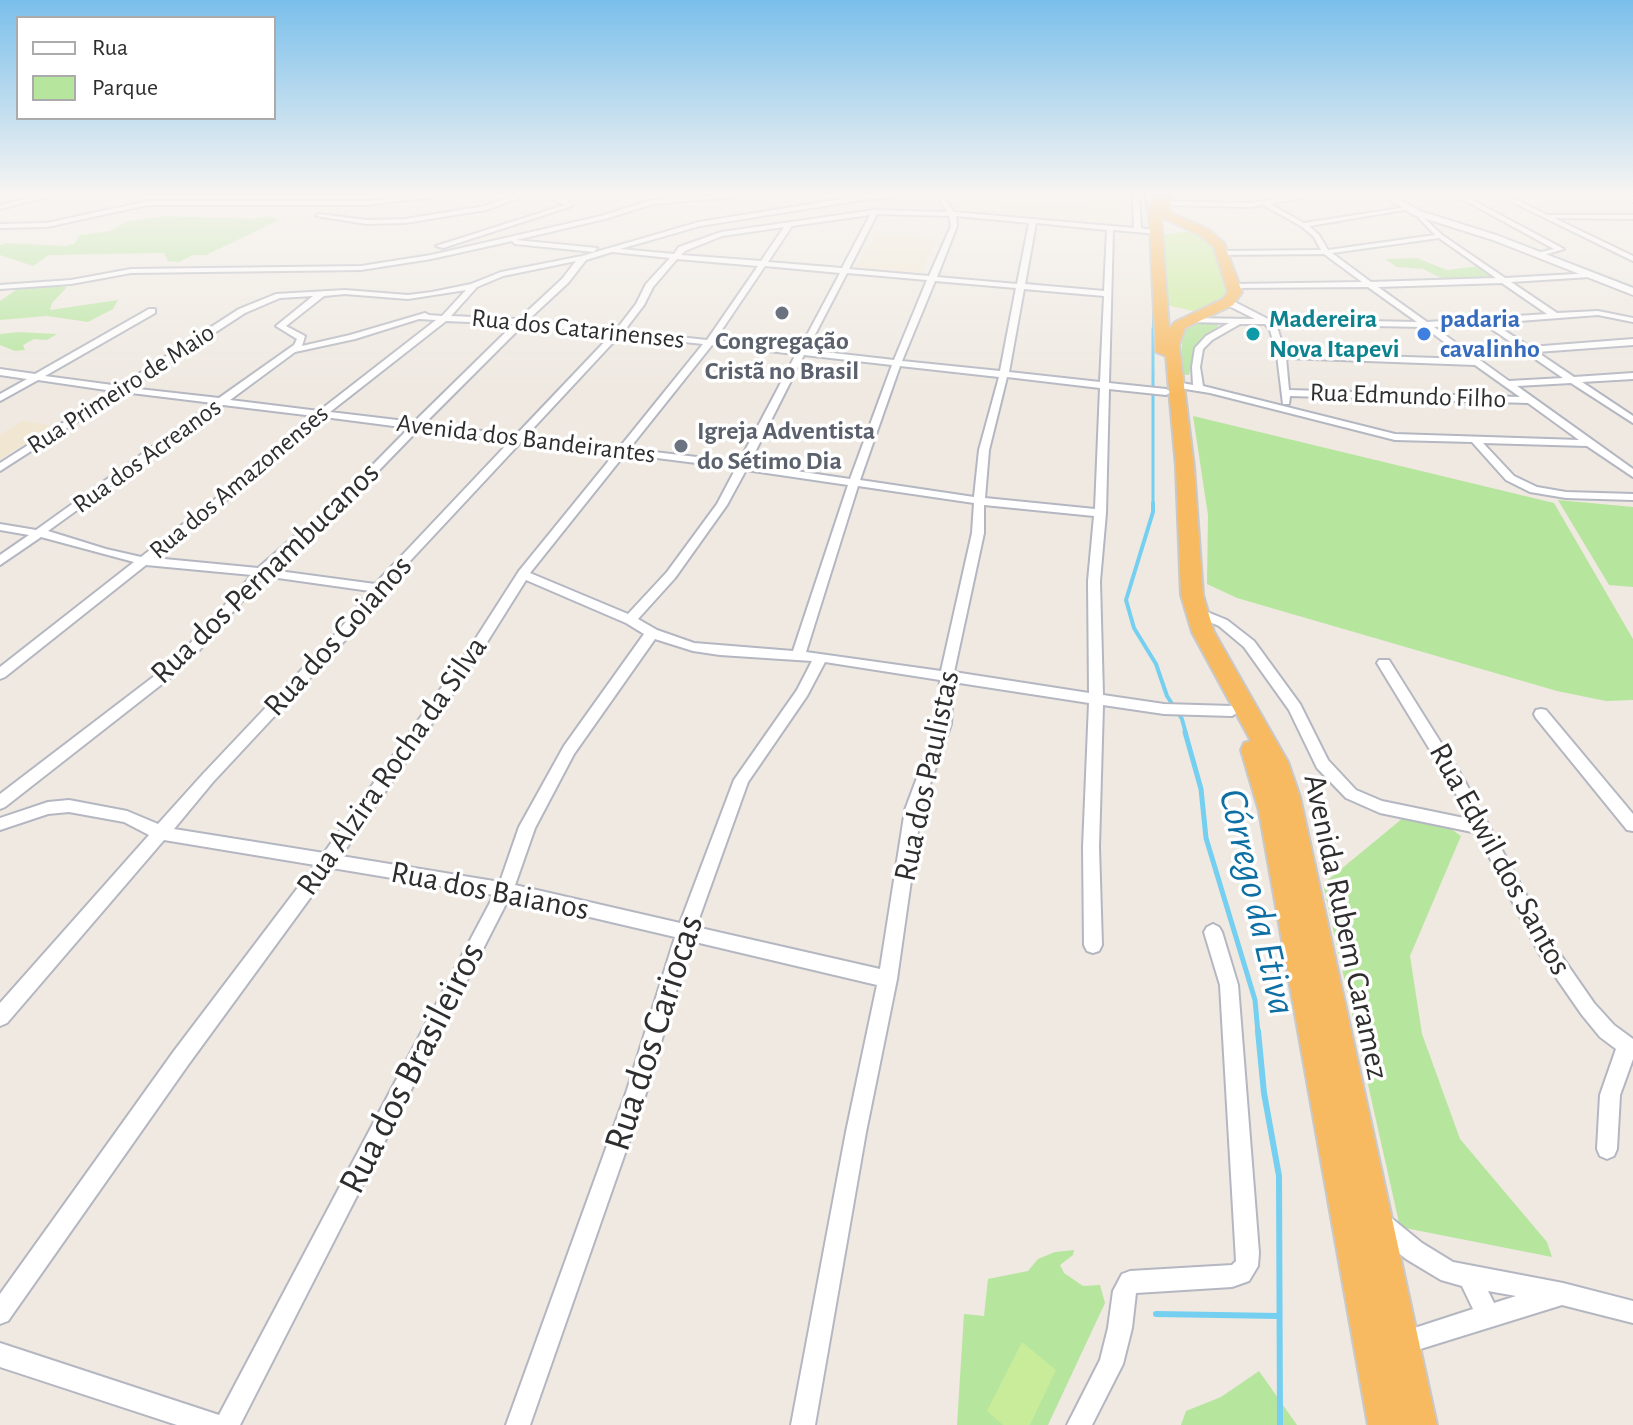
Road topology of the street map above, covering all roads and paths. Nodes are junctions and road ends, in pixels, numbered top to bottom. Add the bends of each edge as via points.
1 (392, 262) edge
2 (400, 262) edge
3 (565, 262) edge
4 (580, 262) edge
5 (669, 262) edge
6 (756, 262) edge
7 (764, 262) junction
8 (852, 262) edge
9 (940, 262) edge
10 (1024, 262) edge
11 (1109, 262) edge
12 (1159, 262) edge
13 (1225, 262) edge
14 (1339, 262) edge
15 (1476, 262) edge
16 (1556, 262) edge
17 (378, 266) junction
18 (848, 269) junction
19 (1590, 275) junction
20 (934, 277) junction
21 (1503, 281) junction
22 (1370, 285) junction
23 (473, 286) junction
24 (1019, 286) junction
25 (0, 287) edge
26 (1633, 292) edge
27 (321, 294) junction
28 (1109, 294) junction
29 (460, 301) junction
30 (1233, 303) junction
31 (1160, 307) junction
32 (152, 311) dead end
33 (447, 316) junction
34 (1555, 316) junction
35 (418, 317) junction
36 (1193, 318) junction
37 (1483, 320) junction
38 (1633, 320) edge
39 (521, 322) junction
40 (1269, 323) junction
41 (1424, 325) junction
42 (616, 335) junction
43 (1633, 342) edge
44 (709, 343) junction
45 (294, 350) junction
46 (1529, 350) junction
47 (804, 352) junction
48 (1281, 355) junction
49 (897, 362) junction
50 (1476, 362) junction
51 (0, 372) edge
52 (1004, 373) junction
53 (37, 376) junction
54 (1633, 376) edge
55 (1573, 380) junction
56 (1505, 384) junction
57 (1105, 385) junction
58 (120, 389) junction
59 (1169, 389) junction
60 (1287, 393) junction
61 (0, 398) edge
62 (1528, 400) junction
63 (223, 401) junction
64 (1285, 411) junction
65 (323, 412) junction
66 (1633, 420) edge
67 (415, 426) junction
68 (517, 438) junction
69 (1476, 441) junction
70 (1590, 443) junction
71 (622, 450) junction
72 (743, 466) junction
73 (0, 468) edge
74 (1633, 474) edge
75 (854, 482) junction
76 (1633, 497) edge
77 (981, 501) junction
78 (1100, 513) junction
79 (0, 527) edge
80 (40, 533) junction
81 (0, 561) edge
82 (145, 561) junction
83 (261, 572) junction
84 (523, 574) junction
85 (378, 588) junction
86 (1195, 611) junction
87 (630, 620) junction
88 (652, 633) junction
89 (799, 654) junction
90 (821, 657) junction
91 (1384, 663) dead end
92 (0, 674) edge
93 (947, 675) junction
94 (1096, 699) junction
95 (1232, 711) junction
96 (1541, 714) dead end
97 (2, 798) edge
98 (0, 824) edge
99 (1633, 825) edge
100 (1484, 828) junction
101 (161, 833) junction
102 (328, 861) junction
103 (505, 890) junction
104 (686, 930) junction
105 (1213, 932) dead end
106 (1093, 945) dead end
107 (888, 979) junction
108 (0, 1017) edge
109 (1630, 1048) edge
110 (1607, 1149) dead end
111 (1372, 1216) junction
112 (1470, 1277) junction
113 (1563, 1294) junction
114 (1633, 1312) edge
115 (0, 1313) edge
116 (1488, 1317) junction
117 (1400, 1343) junction
118 (0, 1355) edge
119 (214, 1425) edge
120 (227, 1425) edge
121 (518, 1425) edge
122 (803, 1425) edge
123 (1079, 1425) edge
124 (1389, 1425) edge
125 (1416, 1425) edge

1 - 17 street
2 - 17 street
3 - 23 street, Rua Primeiro de Maio via 501,274
4 - 39 street, Rua dos Pernambucanos
5 - 42 street, Rua dos Goianos
6 - 7 street
7 - 18 street
7 - 44 street, Rua Alzira Rocha da Silva
8 - 18 street
9 - 20 street
10 - 24 street, Rua dos Paulistas
11 - 28 street
12 - 31 highway, Avenida Rubem Caramez
13 - 30 highway
14 - 22 street
15 - 21 street
16 - 19 street
17 - 25 street via 131,271
18 - 20 street
18 - 47 street
19 - 21 street
19 - 26 street
20 - 24 street
20 - 49 street
21 - 22 street
21 - 34 street
22 - 30 street
22 - 41 street
23 - 27 street, Rua Primeiro de Maio via 408,297
23 - 29 street, Rua dos Amazonenses
24 - 28 street
24 - 52 street, Rua dos Paulistas
27 - 45 street via 280,326 302,338
27 - 58 street, Rua Primeiro de Maio via 279,296 242,311
28 - 57 street
29 - 33 street, Rua dos Amazonenses
29 - 35 street
30 - 36 highway
30 - 40 street
30 - 40 street
30 - 59 street
31 - 36 highway
31 - 59 highway, Avenida Rubem Caramez
32 - 53 street
33 - 35 street, Rua dos Catarinenses
33 - 39 street, Rua dos Catarinenses
33 - 65 street, Rua dos Amazonenses
34 - 37 street
34 - 38 street via 1609,314
35 - 45 street
36 - 59 highway, Avenida Rubem Caramez via 1175,331
37 - 41 street
37 - 46 street
39 - 42 street, Rua dos Catarinenses
39 - 67 street, Rua dos Pernambucanos
40 - 41 street
40 - 48 street
41 - 50 street
42 - 44 street, Rua dos Catarinenses
42 - 68 street, Rua dos Goianos
43 - 46 street
44 - 47 street, Rua dos Catarinenses
44 - 71 street, Rua Alzira Rocha da Silva
45 - 63 street, Rua dos Acreanos
46 - 55 street
47 - 49 street, Rua dos Catarinenses
47 - 72 street
48 - 50 street
48 - 60 street
49 - 52 street, Rua dos Catarinenses
49 - 75 street
50 - 56 street
51 - 53 street, Avenida dos Bandeirantes
52 - 57 street, Rua dos Catarinenses
52 - 77 street, Rua dos Paulistas via 984,450
53 - 58 street, Avenida dos Bandeirantes
53 - 61 street
54 - 55 street
55 - 56 street
55 - 66 street
56 - 62 street
57 - 59 street, Rua dos Catarinenses
57 - 78 street
58 - 63 street, Avenida dos Bandeirantes
58 - 73 street, Rua Primeiro de Maio
59 - 64 street, Rua dos Catarinenses
59 - 86 highway, Avenida Rubem Caramez
59 - 95 highway, Avenida Rubem Caramez via 1180,599 1196,645
60 - 62 street, Rua Edmundo Filho
60 - 64 street
62 - 70 street
63 - 65 street, Avenida dos Bandeirantes
63 - 80 street, Rua dos Acreanos
64 - 69 street, Rua dos Catarinenses via 1395,437
65 - 67 street, Avenida dos Bandeirantes
65 - 82 street, Rua dos Amazonenses
67 - 68 street, Avenida dos Bandeirantes
67 - 83 street, Rua dos Pernambucanos via 352,492
68 - 71 street, Avenida dos Bandeirantes
68 - 85 street, Rua dos Goianos
69 - 70 street, Rua dos Catarinenses
69 - 76 street via 1510,478 1534,490
70 - 74 street
71 - 72 street, Avenida dos Bandeirantes
71 - 84 street, Rua Alzira Rocha da Silva
72 - 75 street, Avenida dos Bandeirantes
72 - 87 street via 697,543
75 - 77 street, Avenida dos Bandeirantes
75 - 89 street
77 - 78 street, Avenida dos Bandeirantes
77 - 93 street, Rua dos Paulistas
78 - 94 street via 1094,581
79 - 80 street
80 - 81 street, Rua dos Acreanos
80 - 82 street
82 - 83 street
82 - 92 street, Rua dos Amazonenses
83 - 85 street
83 - 97 street, Rua dos Pernambucanos via 166,674
84 - 87 street
84 - 102 street, Rua Alzira Rocha da Silva
85 - 101 street, Rua dos Goianos via 345,632
86 - 100 street via 1223,623 1249,644 1295,708 1322,764 1351,794 1380,807
86 - 111 highway, Avenida Rubem Caramez via 1285,789
87 - 88 street
88 - 89 street via 720,651
88 - 103 street, Rua dos Brasileiros via 569,750 527,827
89 - 90 street
90 - 93 street
90 - 104 street, Rua dos Cariocas via 741,780
91 - 100 street, Rua Edwil dos Santos
93 - 94 street
93 - 107 street, Rua dos Paulistas via 944,724 913,810
94 - 95 street
94 - 106 street
95 - 124 highway, Avenida Rubem Caramez via 1253,750 1272,811
96 - 99 street
98 - 101 street, Rua dos Baianos via 29,812 69,806 127,817
100 - 109 street, Rua Edwil dos Santos via 1545,947 1588,1009
101 - 102 street, Rua dos Baianos
101 - 108 street, Rua dos Goianos
102 - 103 street, Rua dos Baianos
102 - 115 street, Rua Alzira Rocha da Silva
103 - 104 street, Rua dos Baianos
103 - 120 street, Rua dos Brasileiros
104 - 107 street, Rua dos Baianos
104 - 121 street, Rua dos Cariocas via 636,1093
105 - 123 street via 1229,985 1247,1266 1232,1276 1130,1282 1111,1364
107 - 122 street, Rua dos Paulistas
109 - 110 street via 1610,1095
111 - 112 street via 1433,1264
111 - 117 highway, Avenida Rubem Caramez
112 - 113 street
112 - 116 street
113 - 114 street
113 - 116 street
116 - 117 street
117 - 125 highway, Avenida Rubem Caramez
118 - 119 street

